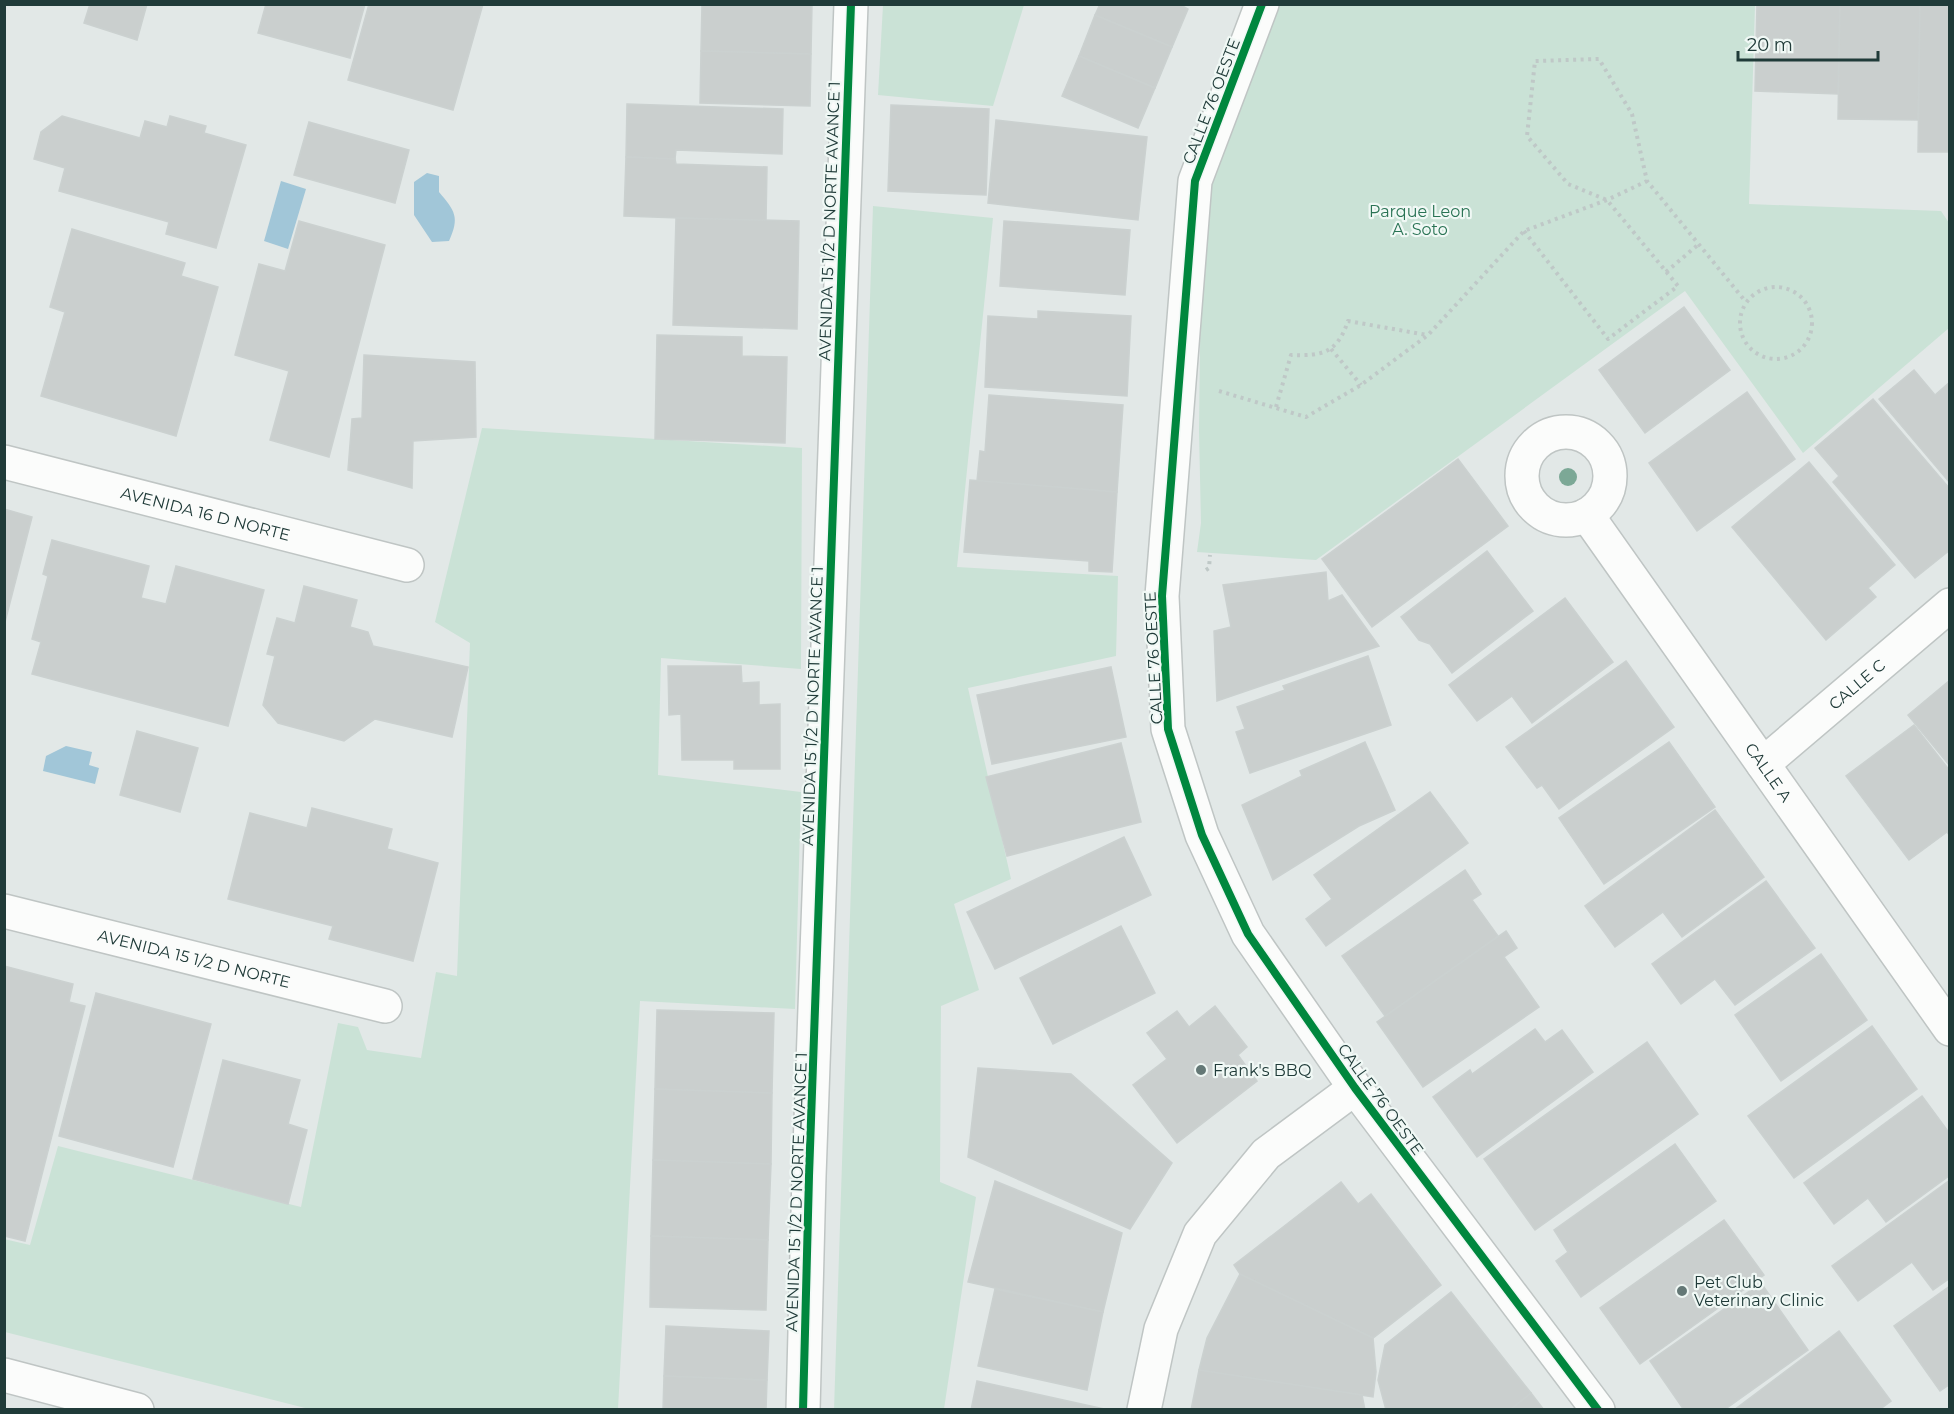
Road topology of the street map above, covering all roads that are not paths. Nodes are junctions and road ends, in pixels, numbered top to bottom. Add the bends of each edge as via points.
1 (851, 4) edge
2 (1262, 4) edge
3 (4, 462) edge
4 (1587, 515) dead end
5 (407, 565) dead end
6 (1950, 605) edge
7 (1763, 764) junction
8 (4, 911) edge
9 (385, 1006) dead end
10 (1950, 1029) edge
11 (1355, 1088) junction
12 (4, 1375) edge
13 (137, 1410) edge
14 (803, 1410) edge
15 (1144, 1410) edge
16 (1598, 1410) edge

1 - 14 street, AVENIDA 15 1/2 D NORTE AVANCE 1
2 - 11 street, CALLE 76 OESTE via 1195,180 1162,596 1168,729 1202,835 1248,934
3 - 5 street, AVENIDA 16 D NORTE
4 - 7 street, CALLE A
6 - 7 street, CALLE C
7 - 10 street, CALLE A
8 - 9 street, AVENIDA 15 1/2 D NORTE
11 - 15 street via 1266,1154 1200,1234 1161,1329
11 - 16 street, CALLE 76 OESTE
12 - 13 street

